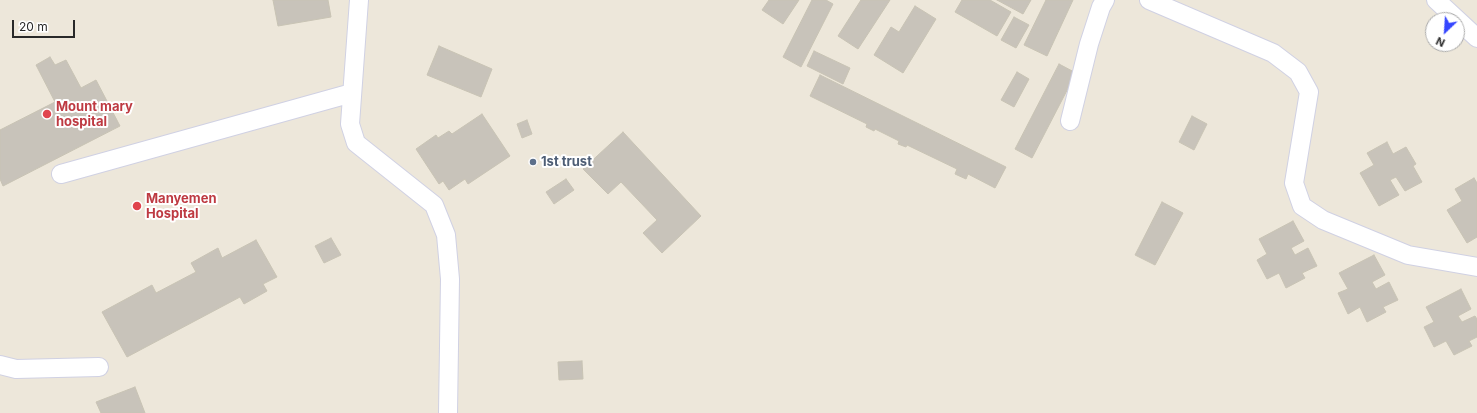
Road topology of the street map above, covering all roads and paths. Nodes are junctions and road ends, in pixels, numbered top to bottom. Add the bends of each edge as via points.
1 (359, 0) edge
2 (1105, 0) edge
3 (1149, 0) edge
4 (1436, 0) edge
5 (1477, 38) edge
6 (352, 93) junction
7 (1070, 121) dead end
8 (61, 174) dead end
9 (1477, 267) edge
10 (0, 365) edge
11 (99, 367) dead end
12 (448, 413) edge

1 - 6 street
2 - 7 street via 1089,44
3 - 9 street via 1273,53 1298,72 1308,92 1294,183 1302,206 1323,220 1408,255
4 - 5 street
6 - 8 street
6 - 12 street via 350,124 356,144 434,205 446,235 450,279
10 - 11 street via 16,369

